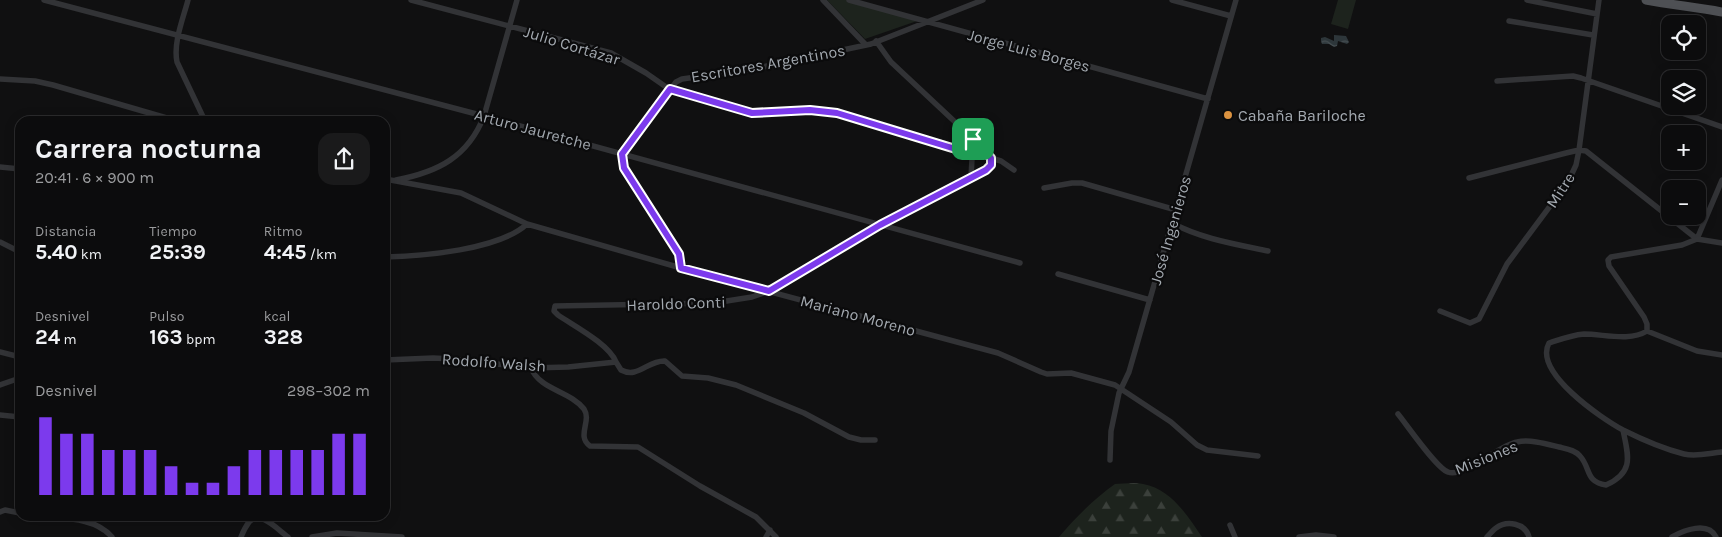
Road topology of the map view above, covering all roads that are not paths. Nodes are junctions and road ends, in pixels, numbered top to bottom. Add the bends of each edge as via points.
1 (44, 0) edge
2 (188, 0) edge
3 (411, 0) edge
4 (517, 0) edge
5 (823, 0) edge
6 (849, 0) edge
7 (982, 0) edge
8 (1172, 0) edge
9 (1236, 0) edge
10 (1527, 0) edge
11 (1599, 0) edge
12 (1646, 0) edge
13 (1684, 7) junction
14 (1722, 12) edge
15 (1597, 14) junction
16 (1231, 16) junction
17 (1722, 17) edge
18 (1509, 21) dead end
19 (928, 22) junction
20 (510, 27) junction
21 (179, 35) junction
22 (1594, 35) junction
23 (876, 41) junction
24 (866, 45) junction
25 (1588, 79) junction
26 (0, 80) edge
27 (1497, 81) dead end
28 (670, 89) junction
29 (1208, 99) junction
30 (160, 116) edge
31 (203, 116) edge
32 (484, 116) junction
33 (1722, 127) edge
34 (973, 139) junction
35 (1580, 150) junction
36 (622, 154) junction
37 (972, 154) junction
38 (991, 158) junction
39 (0, 167) edge
40 (15, 168) edge
41 (1014, 170) dead end
42 (971, 178) junction
43 (1469, 178) dead end
44 (392, 180) joint
45 (1722, 180) edge
46 (1044, 188) dead end
47 (1176, 210) junction
48 (1172, 223) junction
49 (527, 224) junction
50 (880, 225) junction
51 (1698, 239) junction
52 (0, 242) edge
53 (1722, 243) edge
54 (15, 250) edge
55 (1268, 251) dead end
56 (390, 257) edge
57 (1020, 263) dead end
58 (681, 268) junction
59 (1058, 274) dead end
60 (769, 291) junction
61 (1150, 300) junction
62 (1440, 311) dead end
63 (1647, 330) junction
64 (0, 352) edge
65 (1722, 355) edge
66 (15, 356) edge
67 (390, 360) edge
68 (616, 362) junction
69 (531, 368) junction
70 (15, 380) edge
71 (0, 385) edge
72 (1122, 388) junction
73 (1398, 414) dead end
74 (0, 415) edge
75 (15, 416) edge
76 (1623, 430) junction
77 (875, 440) dead end
78 (1722, 452) edge
79 (1258, 456) dead end
80 (1110, 460) dead end
81 (15, 511) edge
82 (0, 512) edge
83 (81, 521) edge
84 (250, 521) edge
85 (267, 521) edge
86 (1230, 525) dead end
87 (770, 530) junction
88 (112, 537) edge
89 (241, 537) edge
90 (288, 537) edge
91 (312, 537) edge
92 (402, 537) edge
93 (766, 537) edge
94 (776, 537) edge
95 (1234, 537) edge
96 (1299, 537) edge
97 (1334, 537) edge
98 (1487, 537) edge
99 (1529, 537) edge
100 (1672, 537) edge
101 (1716, 537) edge

1 - 21 street, Arturo Jauretche
2 - 21 street
3 - 20 street, Julio Cortázar
4 - 20 street
5 - 24 street
6 - 19 street, Jorge Luis Borges
7 - 19 street, Escritores Argentinos
8 - 16 street
9 - 16 street, José Ingenieros
10 - 15 street
11 - 15 street, Mitre
12 - 13 main road
13 - 14 main road via 1696,6
13 - 17 main road via 1693,12
15 - 22 street, Mitre
16 - 29 street, José Ingenieros
18 - 22 street
19 - 23 street, Escritores Argentinos
19 - 29 street, Jorge Luis Borges
20 - 28 street, Julio Cortázar via 611,53
20 - 32 street
21 - 31 street via 177,62
21 - 32 street, Arturo Jauretche
22 - 25 street, Mitre
23 - 24 street, Escritores Argentinos
23 - 34 street via 891,62
24 - 28 street, Escritores Argentinos via 753,69 682,79
25 - 27 street via 1573,76
25 - 33 street
25 - 35 street, Mitre
26 - 30 street via 53,85
28 - 36 street, Escritores Argentinos
28 - 37 street, Julio Cortázar via 752,113 810,110 837,113
29 - 47 street, José Ingenieros
32 - 36 street, Arturo Jauretche
32 - 44 street via 478,133 464,150 427,172
34 - 37 street
34 - 38 street
35 - 43 street
35 - 51 street via 1590,154
35 - 62 street, Mitre via 1568,182 1507,264 1479,319 1470,323
36 - 50 street, Arturo Jauretche
36 - 58 street via 624,168 679,254
37 - 38 street, Julio Cortázar
37 - 42 street
38 - 41 street, Julio Cortázar
38 - 42 street, Haroldo Conti via 991,165 986,170
39 - 40 street
42 - 50 street, Haroldo Conti
44 - 49 street, Mariano Moreno via 461,194
45 - 51 street
46 - 47 street via 1082,183
47 - 48 street, José Ingenieros
48 - 55 street via 1188,232
48 - 61 street, José Ingenieros
49 - 56 street via 513,234 462,250
49 - 58 street, Mariano Moreno
50 - 57 street, Arturo Jauretche
50 - 60 street, Haroldo Conti
51 - 53 street
51 - 63 street via 1608,260 1644,318
52 - 54 street
58 - 60 street, Mariano Moreno
59 - 61 street
60 - 68 street, Haroldo Conti via 714,303 555,306 554,311 558,315 595,340 612,354
60 - 72 street, Mariano Moreno via 998,353 1047,374 1070,373
61 - 72 street, José Ingenieros
63 - 65 street via 1697,351
63 - 76 street via 1631,336 1566,336 1546,348 1547,359 1561,382
64 - 66 street
67 - 69 street, Rodolfo Walsh via 453,358
68 - 69 street, Rodolfo Walsh
68 - 77 street via 621,370 631,374 665,361 682,376 736,385 804,413 849,437
69 - 87 street via 542,382 585,411 584,440 590,446 638,448 756,517
70 - 71 street
72 - 79 street, Mariano Moreno via 1171,422 1197,445 1207,450
72 - 80 street, José Ingenieros via 1111,431
73 - 76 street, Misiones via 1448,472 1456,473 1469,467 1508,444 1528,442 1574,451 1581,456 1592,479 1606,486 1620,476 1628,462
74 - 75 street
76 - 78 street via 1683,453
81 - 82 street
83 - 88 street via 103,529
84 - 89 street
85 - 90 street
86 - 95 street
87 - 93 street
87 - 94 street
91 - 92 street via 338,533
96 - 97 street via 1316,534
98 - 99 street via 1496,528 1512,524 1525,529
100 - 101 street via 1698,528 1706,529

